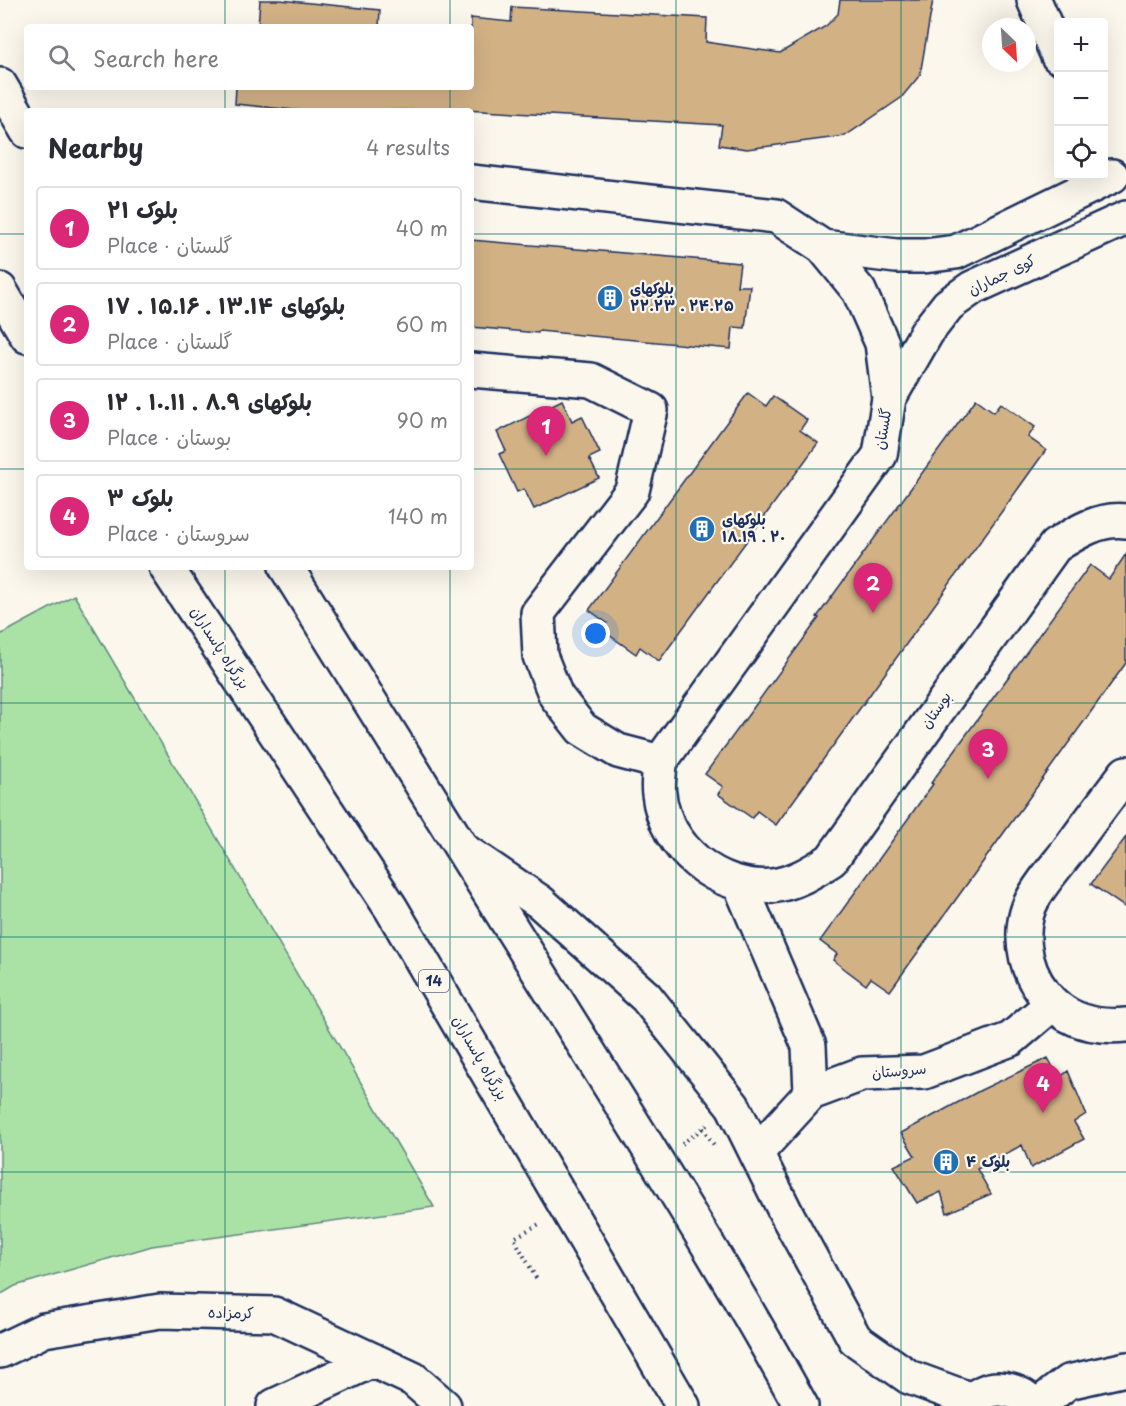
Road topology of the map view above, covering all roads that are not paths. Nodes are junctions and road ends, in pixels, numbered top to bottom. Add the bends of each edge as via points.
1 (1034, 0) edge
2 (1054, 45) edge
3 (0, 85) edge
4 (24, 126) edge
5 (1108, 167) edge
6 (1085, 180) edge
7 (474, 182) edge
8 (1126, 209) edge
9 (1126, 218) edge
10 (823, 247) junction
11 (0, 290) edge
12 (24, 331) edge
13 (474, 370) edge
14 (889, 398) junction
15 (1126, 521) edge
16 (168, 570) edge
17 (288, 570) edge
18 (660, 762) junction
19 (1126, 773) edge
20 (466, 852) junction
21 (740, 884) junction
22 (1052, 1004) junction
23 (1126, 1025) edge
24 (811, 1093) junction
25 (757, 1152) junction
26 (0, 1351) edge
27 (373, 1360) junction
28 (1126, 1369) edge
29 (970, 1403) edge
30 (274, 1406) edge
31 (444, 1406) edge
32 (683, 1406) edge
33 (801, 1406) edge
34 (1036, 1406) edge

1 - 2 main road
3 - 4 main road
5 - 8 main road
6 - 10 main road via 956,252 896,256
7 - 10 main road, گلستان via 776,216
9 - 14 main road, کوی جماران via 972,288 948,305 927,332
10 - 14 main road, گلستان via 859,291 882,343
11 - 12 main road
13 - 18 main road via 591,380 651,410 632,491 538,613 540,656 556,696 582,729 618,751
14 - 18 main road, گلستان via 880,454
15 - 21 main road, بوستان via 1083,528 1054,546 831,860 804,878 772,886
16 - 32 main road, بزرگراه پاسداران / 14 via 391,908
17 - 20 main road
18 - 21 main road via 658,794 667,825 685,852 710,872
19 - 22 main road via 1034,897 1024,924 1024,954 1034,981
20 - 25 main road via 540,902 646,997 733,1106
20 - 33 main road via 753,1318
21 - 24 main road via 808,1046
22 - 23 main road via 1076,1020 1104,1027
22 - 24 main road, سروستان via 1011,1039 924,1072 862,1074
24 - 25 main road
25 - 29 main road via 855,1339 909,1377
26 - 27 main road, کرمزاده via 44,1330 160,1311 251,1313 274,1314
27 - 30 main road
27 - 31 main road, کرمزاده via 413,1378
28 - 34 main road via 1068,1382
29 - 34 main road via 984,1392 998,1388 1026,1396

